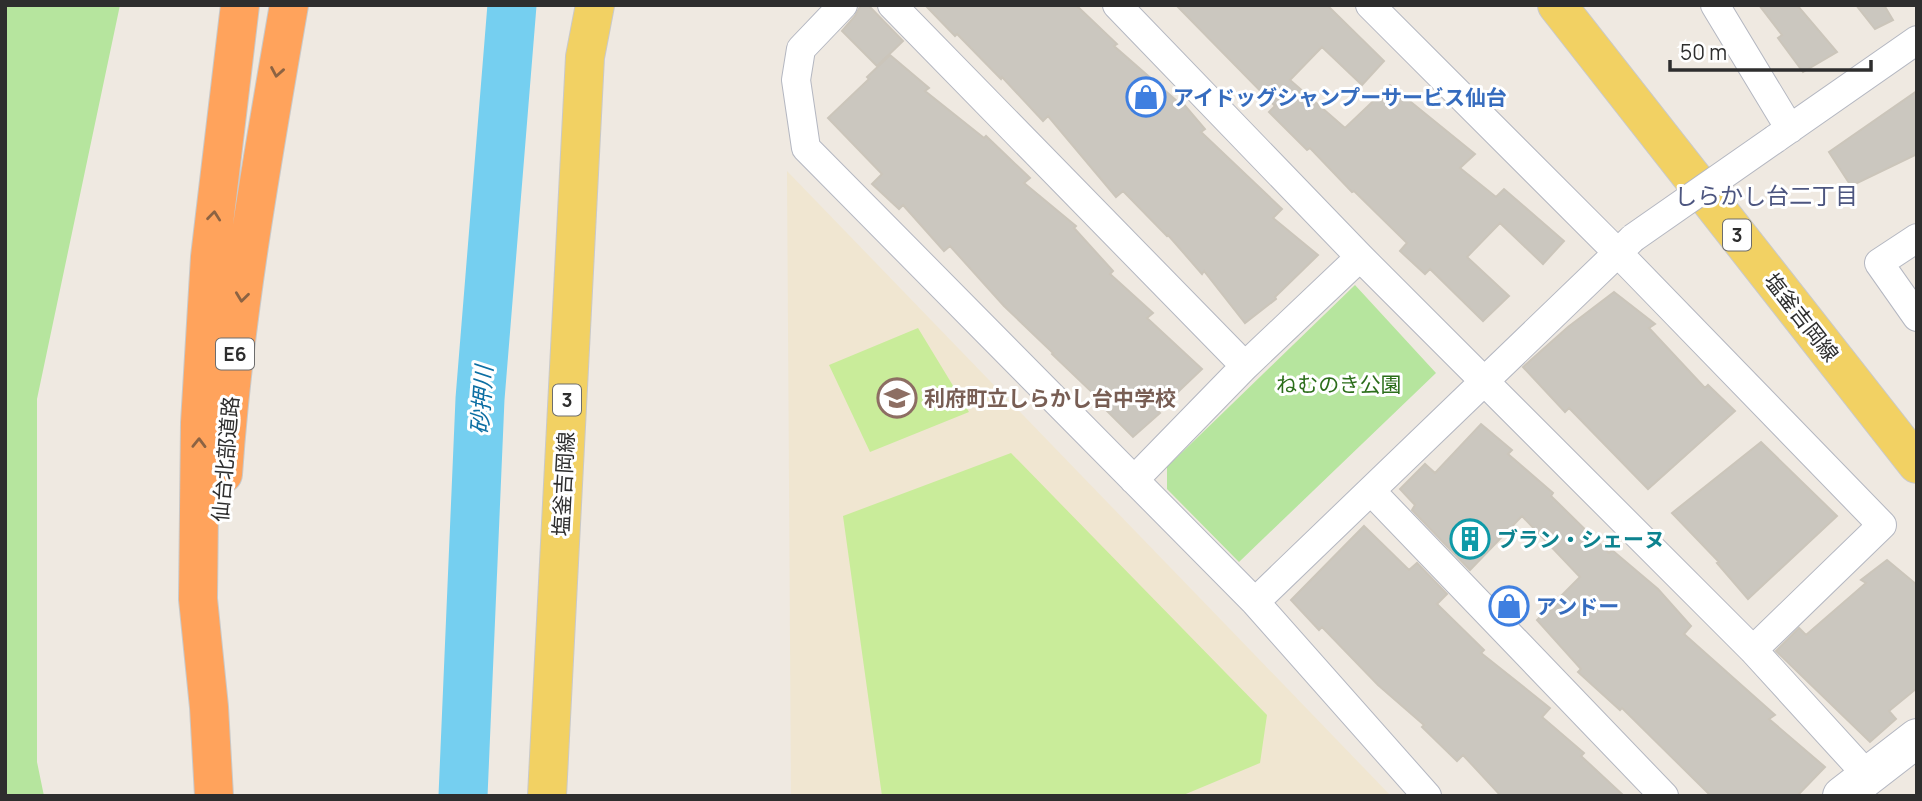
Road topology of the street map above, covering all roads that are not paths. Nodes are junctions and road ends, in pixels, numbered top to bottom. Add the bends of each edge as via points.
1 (240, 5) edge
2 (289, 5) edge
3 (595, 5) edge
4 (843, 5) edge
5 (892, 5) edge
6 (1117, 5) edge
7 (1370, 5) edge
8 (1557, 5) edge
9 (1715, 5) edge
10 (1917, 40) edge
11 (1783, 134) junction
12 (1917, 238) edge
13 (1626, 246) junction
14 (1360, 257) junction
15 (1917, 317) edge
16 (1245, 366) junction
17 (1484, 381) junction
18 (1917, 464) edge
19 (1134, 480) junction
20 (1371, 491) junction
21 (1255, 602) junction
22 (1753, 650) junction
23 (209, 707) junction
24 (1917, 738) edge
25 (1855, 786) edge
26 (214, 796) edge
27 (547, 796) edge
28 (1427, 796) edge
29 (1664, 796) edge

23 -> 1 highway, 仙台北部道路 / E6 via 198,599 200,423 210,257
2 -> 23 highway, 仙台北部道路 / E6 via 247,259 226,424
3 - 27 main road, 塩釜吉岡線 / 3 via 584,71
4 - 19 street via 802,49 796,80 806,148
5 - 16 street
6 - 14 street
7 - 13 street
8 - 18 main road, 塩釜吉岡線 / 3
9 - 11 street
10 - 11 street
11 - 13 street, bridge
12 - 15 street via 1879,263
13 - 17 street
13 - 22 street via 1882,524
14 - 16 street
14 - 17 street
16 - 19 street
17 - 20 street
17 - 22 street
19 - 21 street
20 - 21 street
20 - 29 street
21 - 28 street
22 - 25 street
23 - 26 highway, 仙台北部道路 / E6
24 - 25 street

